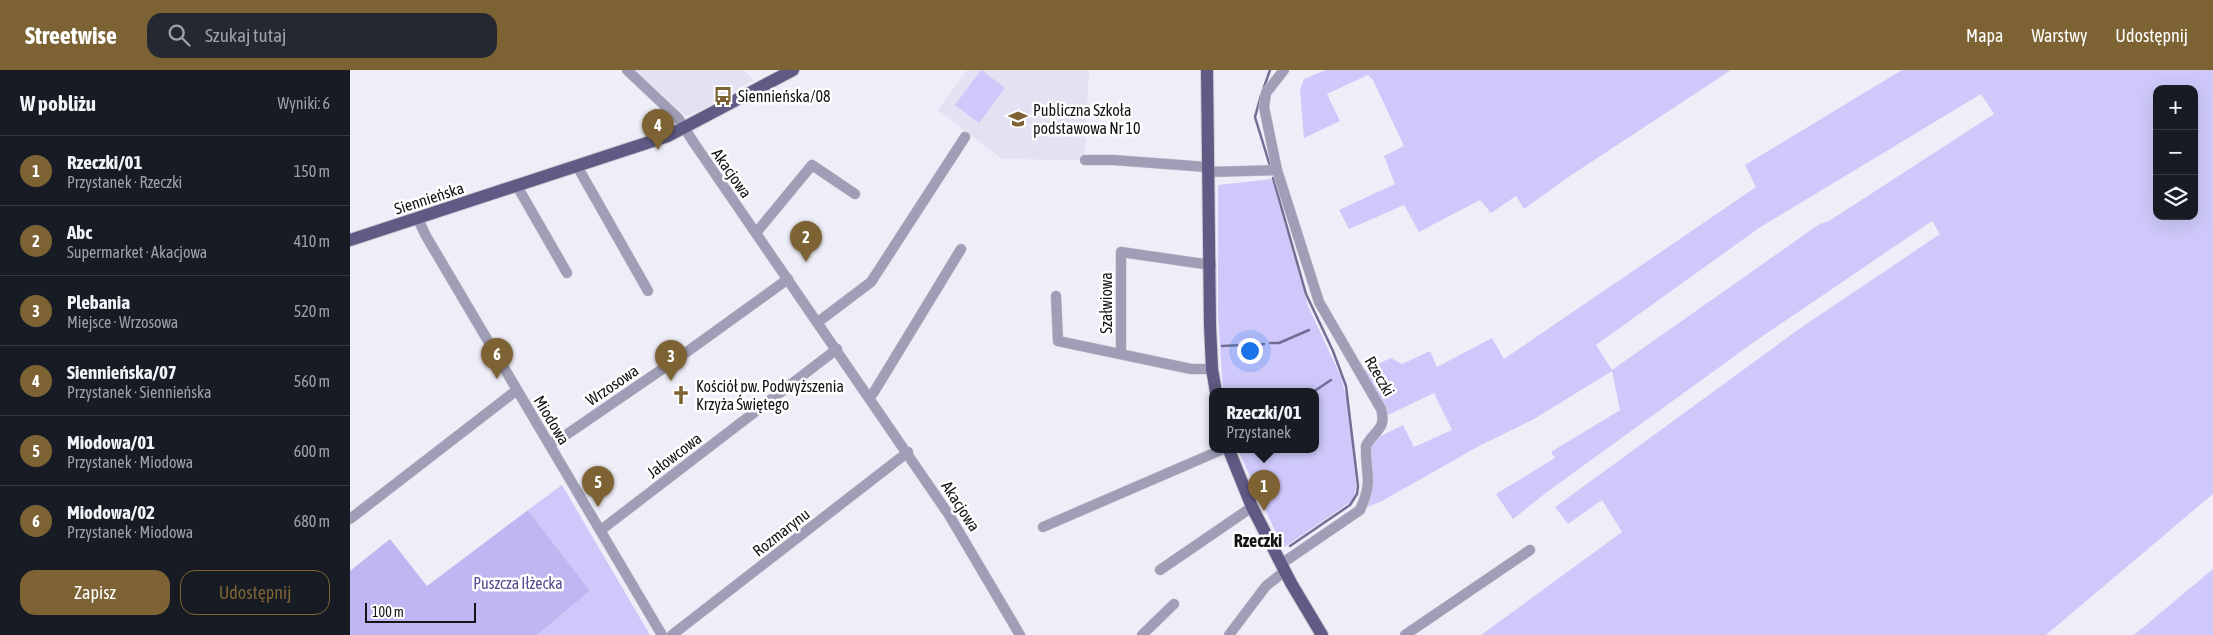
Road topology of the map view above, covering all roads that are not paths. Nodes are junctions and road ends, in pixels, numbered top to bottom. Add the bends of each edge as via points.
1 (626, 70) edge
2 (793, 70) edge
3 (1207, 70) edge
4 (1284, 70) edge
5 (685, 129) junction
6 (965, 137) dead end
7 (1085, 160) dead end
8 (577, 166) junction
9 (1208, 169) junction
10 (1277, 170) junction
11 (517, 186) junction
12 (855, 194) dead end
13 (418, 219) junction
14 (756, 233) junction
15 (350, 240) edge
16 (961, 249) dead end
17 (1210, 265) junction
18 (567, 273) dead end
19 (788, 279) junction
20 (648, 291) dead end
21 (1056, 296) dead end
22 (818, 322) junction
23 (837, 350) junction
24 (1121, 353) junction
25 (1212, 369) junction
26 (1215, 388) edge
27 (517, 390) junction
28 (870, 397) junction
29 (549, 444) junction
30 (908, 452) junction
31 (1214, 453) edge
32 (1230, 453) edge
33 (1252, 507) junction
34 (350, 520) edge
35 (1043, 526) dead end
36 (600, 530) junction
37 (1530, 550) dead end
38 (1283, 567) junction
39 (1160, 570) dead end
40 (1174, 604) dead end
41 (662, 635) edge
42 (672, 635) edge
43 (1020, 635) edge
44 (1142, 635) edge
45 (1229, 635) edge
46 (1322, 635) edge
47 (1405, 635) edge

1 - 5 street, Akacjowa via 669,109
2 - 5 main road, Siennieńska
3 - 9 main road
4 - 10 street, Rzeczki via 1266,93 1264,107
5 - 8 main road, Siennieńska
5 - 14 street, Akacjowa
6 - 22 street via 871,282
7 - 9 street
8 - 11 main road, Siennieńska
8 - 20 street
9 - 10 street
9 - 17 main road
10 - 38 street, Rzeczki via 1320,302 1383,418 1381,428 1366,446 1370,479 1360,510
11 - 13 main road, Siennieńska
11 - 18 street
12 - 14 street via 812,165
13 - 15 main road, Siennieńska
13 - 27 street, Miodowa
14 - 19 street, Akacjowa
16 - 28 street
17 - 24 street, Szałwiowa via 1121,252
17 - 25 main road
19 - 22 street, Akacjowa
19 - 29 street, Wrzosowa via 677,359
21 - 24 street, Szałwiowa via 1058,342
22 - 23 street, Akacjowa
23 - 28 street, Akacjowa
23 - 36 street, Jałowcowa
24 - 25 street, Szałwiowa via 1191,369
25 - 26 main road
27 - 29 street, Miodowa
27 - 34 street
28 - 30 street, Akacjowa
29 - 36 street, Miodowa
30 - 42 street, Rozmarynu
30 - 43 street, Akacjowa via 964,537
31 - 35 street
32 - 33 main road
33 - 38 main road
33 - 39 street
36 - 41 street, Miodowa
37 - 47 street
38 - 45 street, Rzeczki
38 - 46 main road
40 - 44 street

